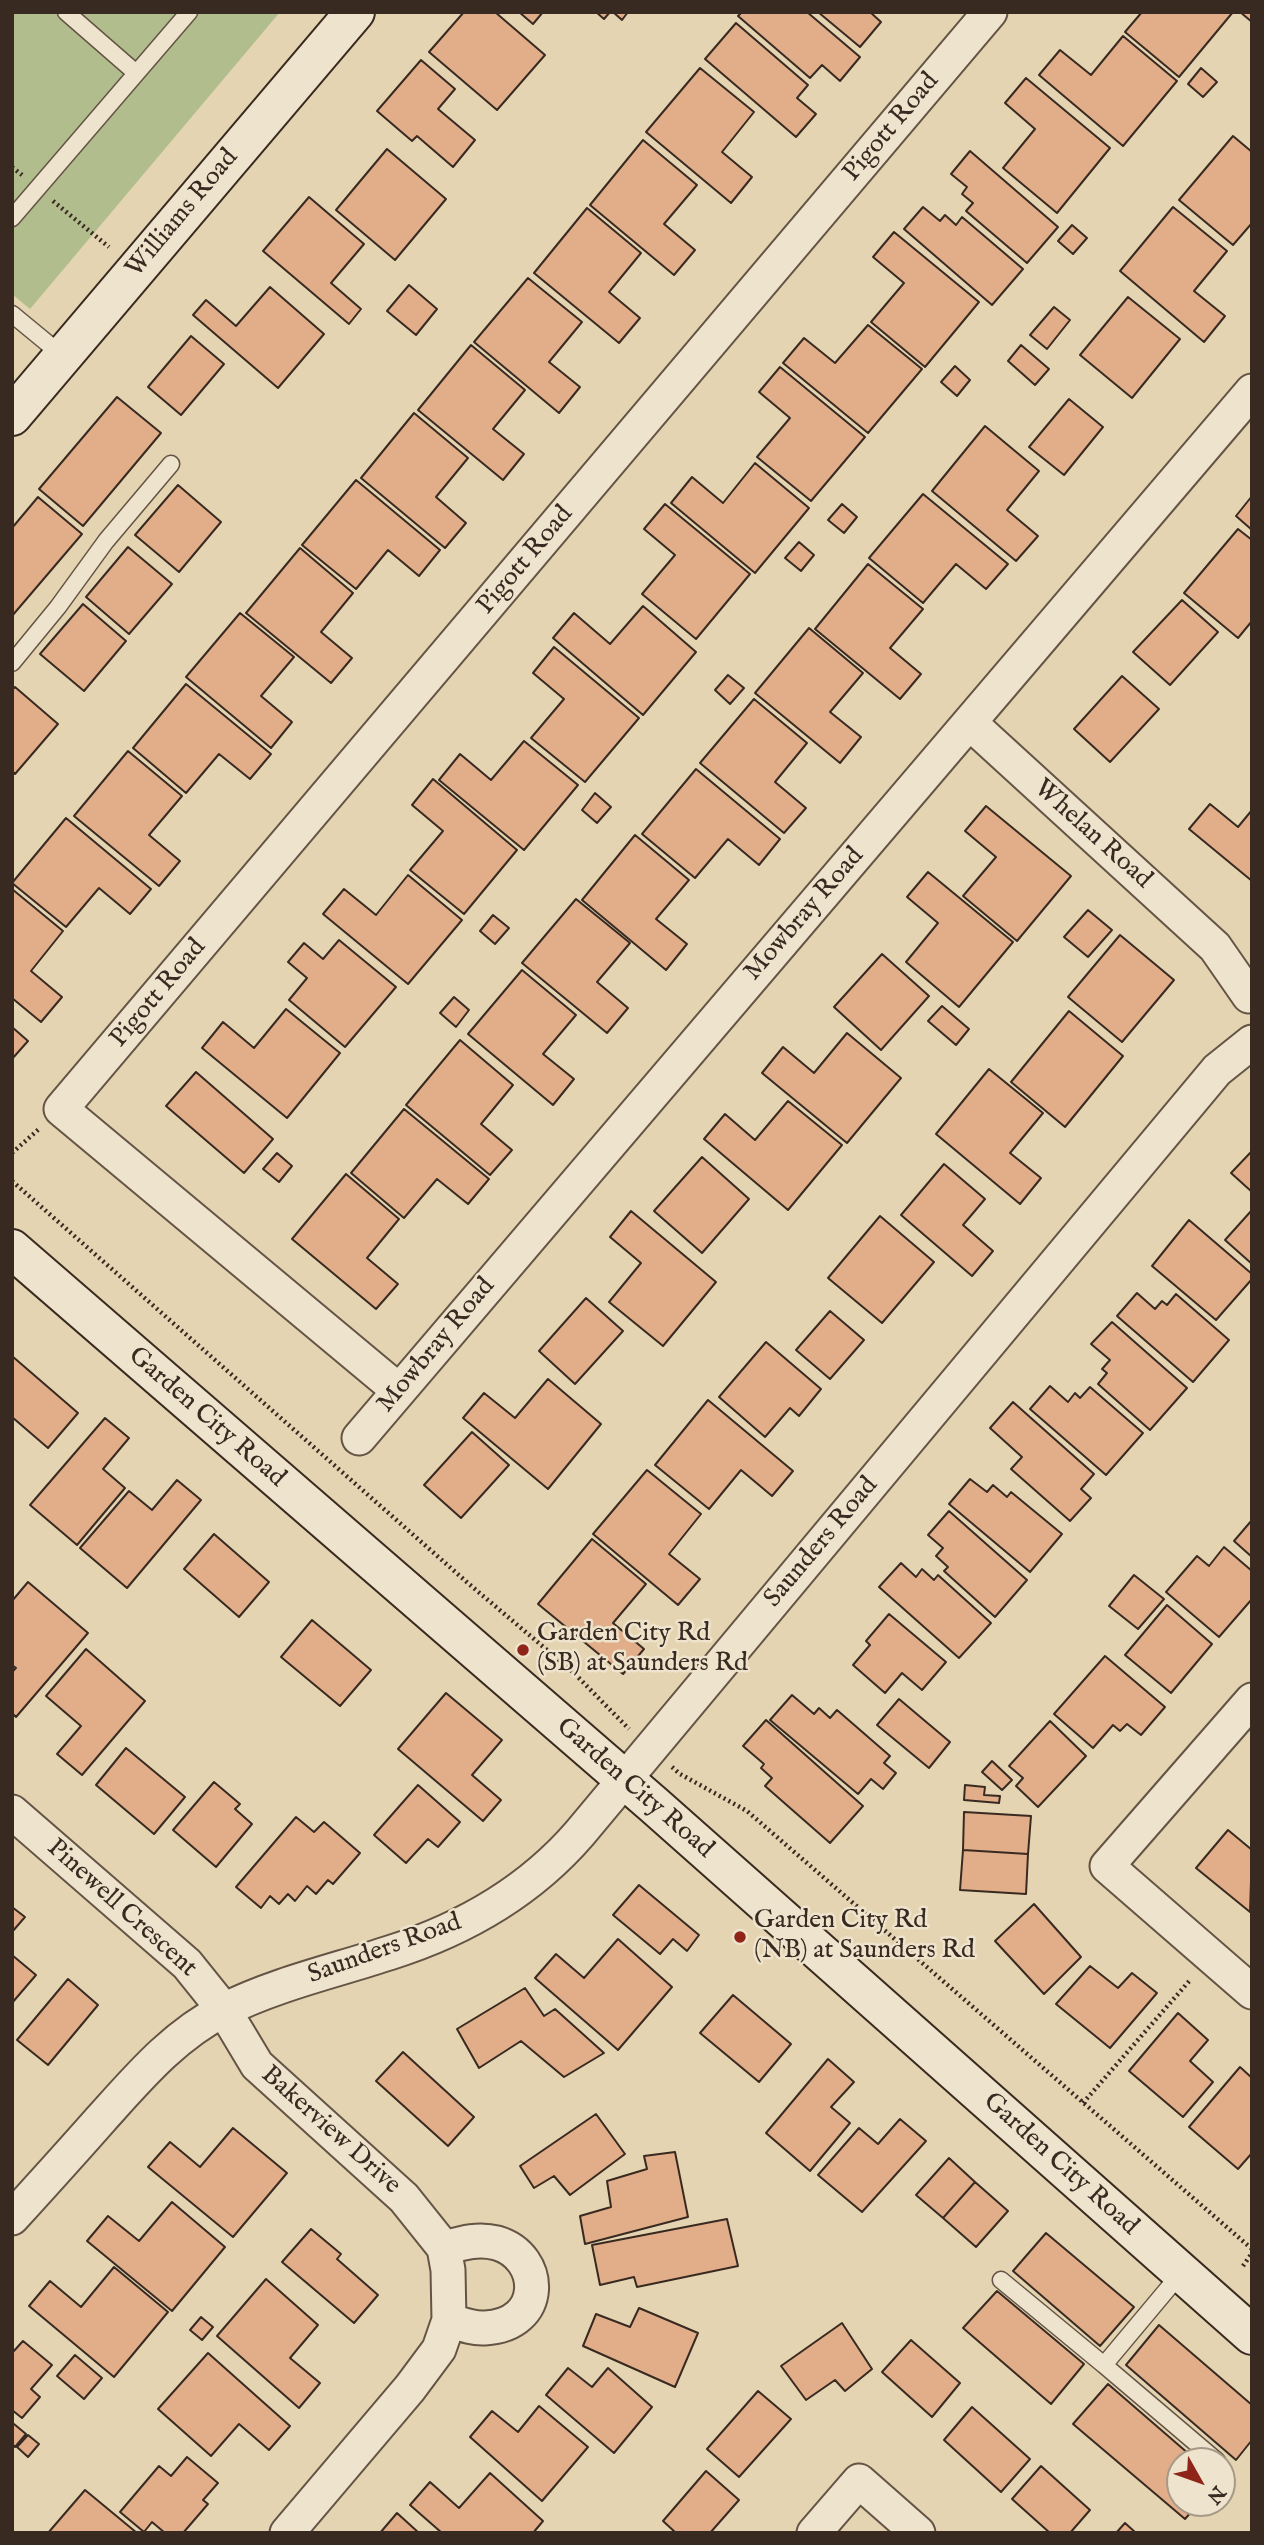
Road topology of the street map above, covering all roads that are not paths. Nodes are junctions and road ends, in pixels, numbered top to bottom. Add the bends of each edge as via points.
1 (66, 12) edge
2 (189, 12) edge
3 (355, 12) edge
4 (990, 12) edge
5 (136, 73) junction
6 (12, 218) edge
7 (12, 314) edge
8 (63, 356) junction
9 (1252, 391) edge
10 (12, 416) edge
11 (171, 464) dead end
12 (12, 663) edge
13 (970, 723) junction
14 (1215, 947) junction
15 (1252, 964) edge
16 (1251, 997) edge
17 (1252, 1042) edge
18 (1217, 1070) junction
19 (12, 1249) edge
20 (398, 1391) junction
21 (359, 1438) dead end
22 (1252, 1700) edge
23 (624, 1780) junction
24 (12, 1812) edge
25 (1252, 1992) edge
26 (223, 2010) junction
27 (12, 2218) edge
28 (444, 2248) junction
29 (1181, 2273) junction
30 (1001, 2280) dead end
31 (449, 2320) junction
32 (1252, 2335) edge
33 (1104, 2365) junction
34 (1200, 2447) edge
35 (287, 2533) edge
36 (814, 2533) edge
37 (918, 2533) edge

1 - 5 lane
2 - 5 lane
3 - 8 street, Williams Road
4 - 20 street, Pigott Road via 61,1110
5 - 6 lane
7 - 8 lane
8 - 10 street, Williams Road
9 - 13 street, Mowbray Road
11 - 12 lane
13 - 14 street, Whelan Road
13 - 20 street, Mowbray Road
14 - 15 street, Whelan Road
14 - 16 street, Whelan Road
16 - 18 street, Saunders Road
17 - 18 street, Saunders Road
18 - 23 street, Saunders Road
19 - 23 street, Garden City Road
20 - 21 street, Mowbray Road
22 - 25 street via 1107,1866
23 - 26 street, Saunders Road via 550,1865 484,1912 440,1935
23 - 29 street, Garden City Road
24 - 26 street, Pinewell Crescent via 187,1964
26 - 27 street, Saunders Road via 168,2048
26 - 28 street, Bakerview Drive via 257,2065 404,2198
28 - 31 street
28 - 31 street via 472,2240 507,2247 528,2272 532,2288 520,2318 504,2326 475,2328
29 - 32 street, Garden City Road
29 - 33 lane
30 - 33 lane
31 - 35 street via 439,2349 410,2388
33 - 34 lane
36 - 37 street via 859,2481

